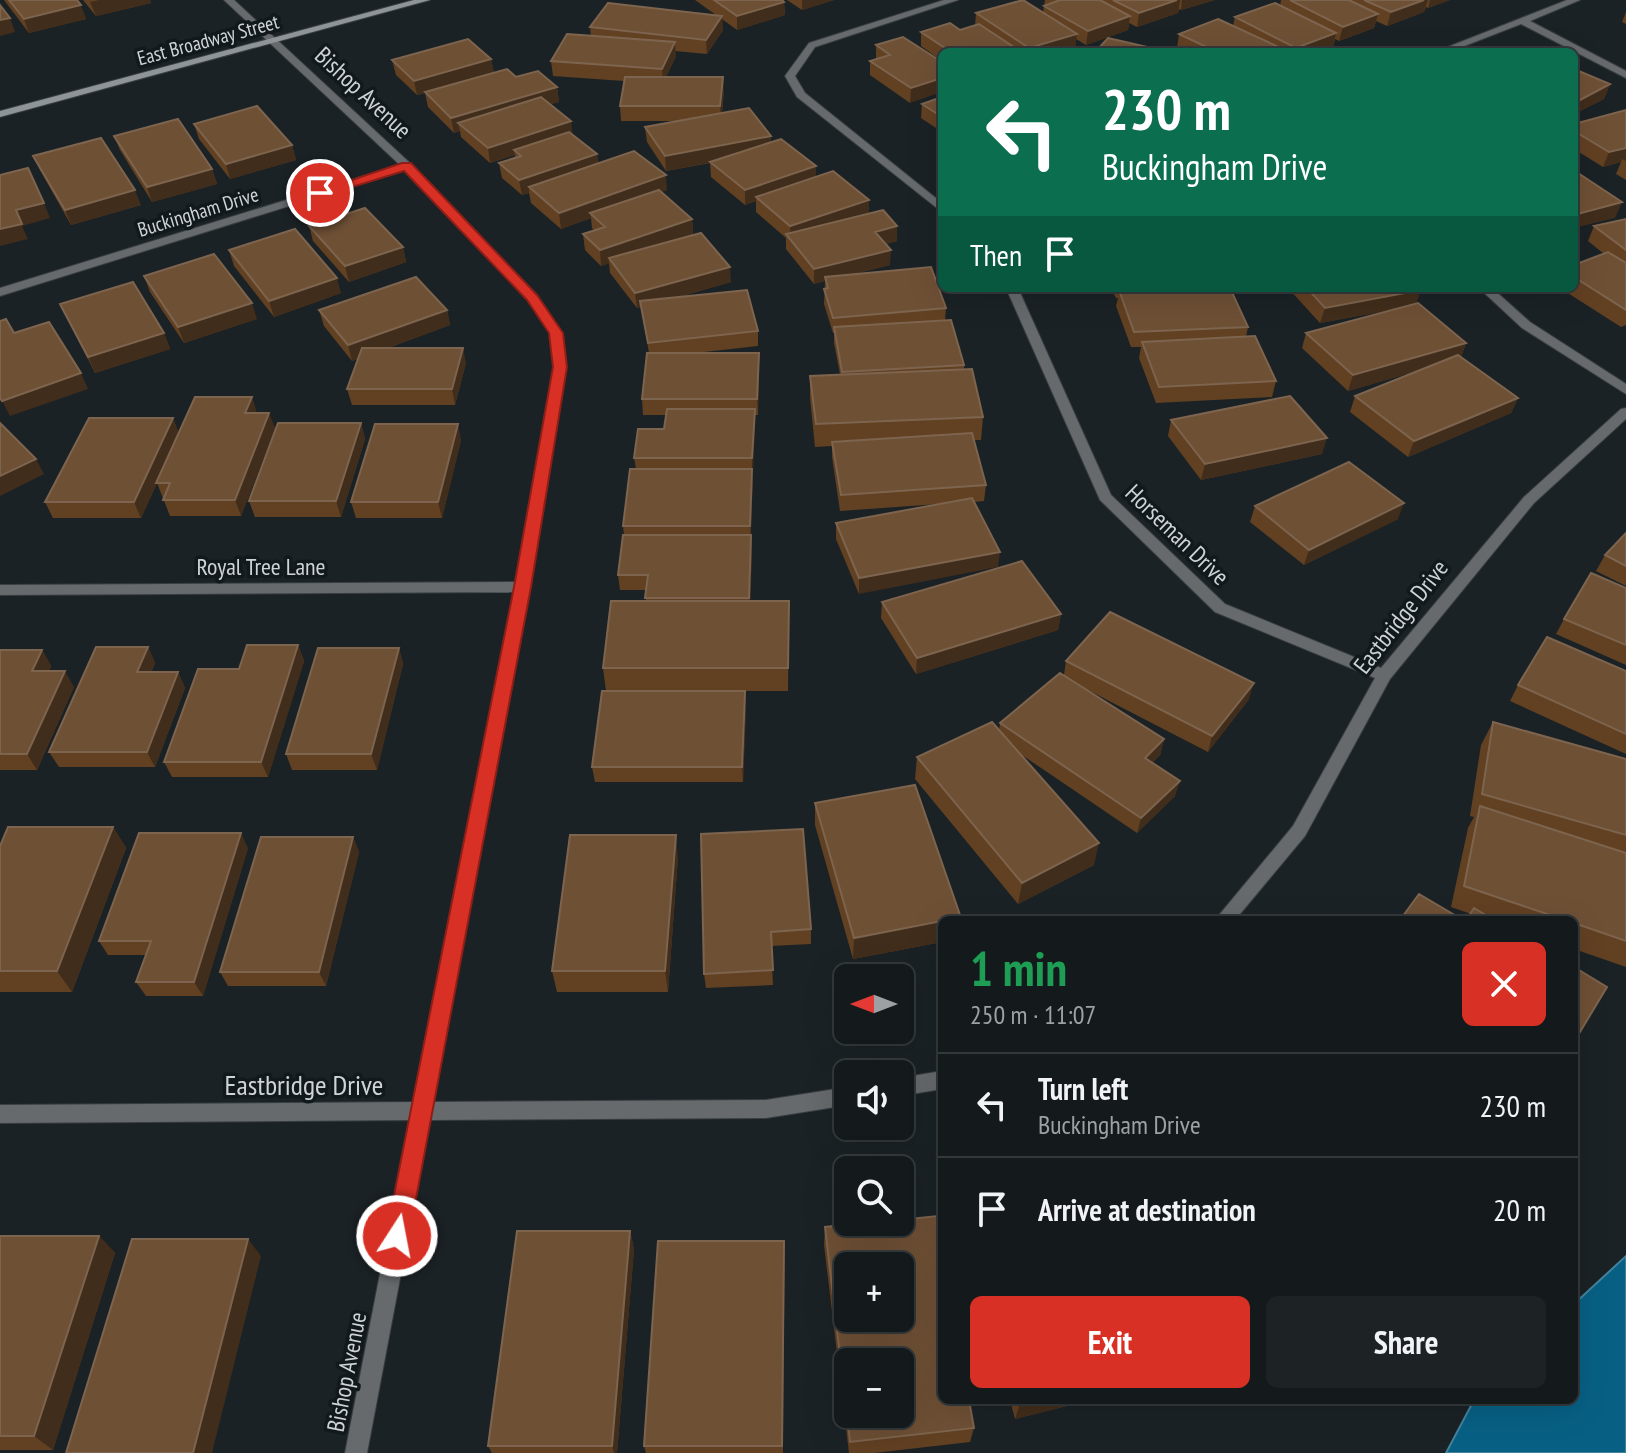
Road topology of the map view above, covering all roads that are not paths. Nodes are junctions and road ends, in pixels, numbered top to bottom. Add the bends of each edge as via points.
1 (229, 0) edge
2 (425, 0) edge
3 (953, 0) edge
4 (1575, 0) edge
5 (1521, 20) junction
6 (272, 42) junction
7 (1450, 48) edge
8 (1574, 48) edge
9 (1578, 50) edge
10 (1626, 75) edge
11 (0, 114) edge
12 (407, 166) junction
13 (938, 206) edge
14 (0, 292) edge
15 (1014, 292) edge
16 (1489, 292) edge
17 (1626, 390) edge
18 (1626, 412) edge
19 (523, 587) junction
20 (0, 590) edge
21 (1384, 675) junction
22 (1227, 916) edge
23 (938, 1081) edge
24 (914, 1085) edge
25 (834, 1098) edge
26 (421, 1112) junction
27 (0, 1114) edge
28 (356, 1453) edge

1 - 6 street, Bishop Avenue
2 - 6 main road, East Broadway Street
3 - 13 street via 812,45 790,76 801,95
4 - 5 street
5 - 7 street
5 - 8 street
6 - 11 main road, East Broadway Street
6 - 12 street, Bishop Avenue
9 - 10 street
12 - 14 street, Buckingham Drive
12 - 19 street, Bishop Avenue via 532,297 556,333 560,367
15 - 21 street, Horseman Drive via 1105,497 1220,608
16 - 17 street via 1526,325
18 - 21 street, Eastbridge Drive via 1529,500
19 - 20 street, Royal Tree Lane
19 - 26 street, Bishop Avenue
21 - 22 street, Eastbridge Drive via 1299,831
23 - 24 street
25 - 26 street, Eastbridge Drive via 766,1109
26 - 27 street, Eastbridge Drive
26 - 28 street, Bishop Avenue

